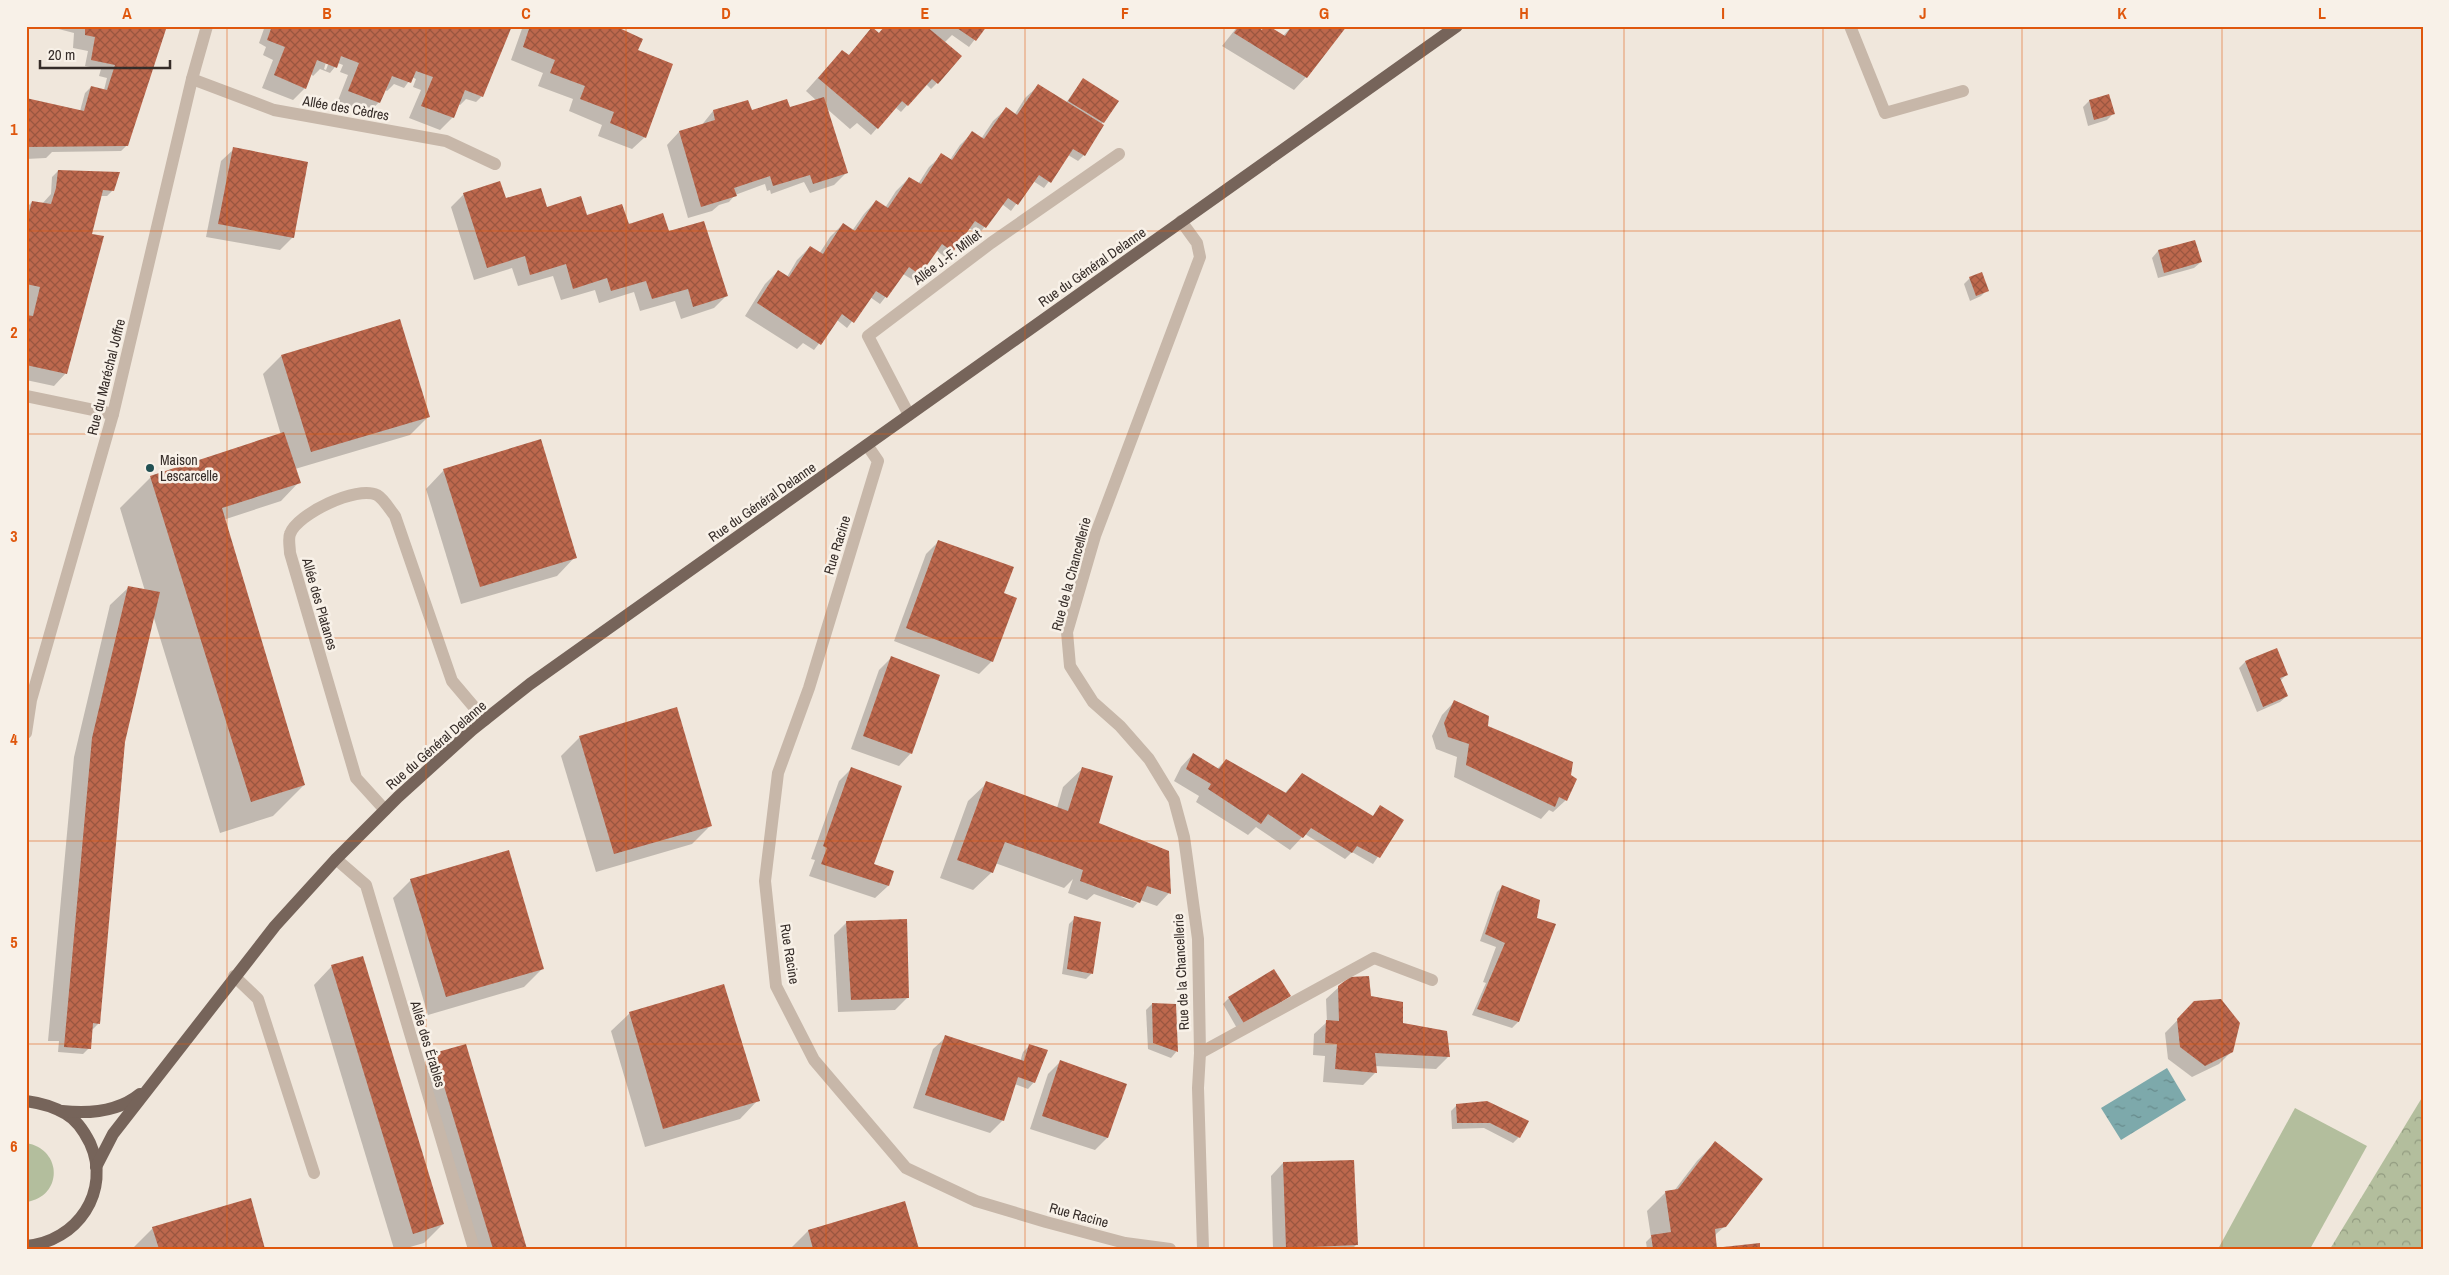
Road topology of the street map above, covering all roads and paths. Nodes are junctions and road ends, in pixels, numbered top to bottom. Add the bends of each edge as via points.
1 (207, 26) edge
2 (1458, 26) edge
3 (1850, 26) edge
4 (192, 79) junction
5 (1963, 91) dead end
6 (1119, 154) dead end
7 (495, 164) dead end
8 (1181, 221) junction
9 (26, 396) edge
10 (113, 414) junction
11 (909, 416) junction
12 (867, 445) junction
13 (485, 720) junction
14 (26, 733) edge
15 (385, 810) junction
16 (336, 859) junction
17 (234, 976) junction
18 (1432, 980) dead end
19 (1200, 1053) junction
20 (156, 1082) junction
21 (26, 1101) edge
22 (61, 1111) junction
23 (96, 1167) junction
24 (314, 1172) dead end
25 (68, 1231) junction
26 (26, 1246) edge
27 (45, 1249) edge
28 (474, 1249) edge
29 (1170, 1249) edge
30 (1203, 1249) edge

1 - 4 street, Rue du Maréchal Joffre
2 - 8 main road, Rue du Général Delanne
3 - 5 street via 1885,113
4 - 7 street, Allée des Cèdres via 274,110 446,141
4 - 10 street, Rue du Maréchal Joffre
6 - 11 street, Allée J.-F. Millet via 991,243 868,336
8 - 11 main road, Rue du Général Delanne
8 - 19 street, Rue de la Chancellerie via 1198,243 1200,257 1095,536 1067,632 1070,666 1093,702 1149,759 1174,800 1184,837 1198,939
9 - 10 street
10 - 14 street, Rue du Maréchal Joffre via 31,700
11 - 12 main road, Rue du Général Delanne
12 - 13 main road, Rue du Général Delanne via 530,684
12 - 29 street, Rue Racine via 878,461 809,688 778,773 765,882 776,986 814,1060 906,1168 976,1201 1125,1243
13 - 15 main road, Rue du Général Delanne
13 - 15 street, Allée des Platanes via 452,682 395,516 377,496 359,493 320,507 298,523 289,534 290,554 353,769 356,778
15 - 16 main road, Rue du Général Delanne
16 - 17 main road, Rue du Général Delanne
16 - 28 street, Allée des Érables via 366,885
17 - 20 main road, Rue du Général Delanne
17 - 24 street via 258,999
18 - 19 street via 1374,958
19 - 30 street, Rue de la Chancellerie via 1198,1088
20 - 22 main road, Rue du Général Delanne via 121,1106 86,1113
20 - 23 main road, Rue du Général Delanne via 113,1134
21 - 22 main road via 46,1104
22 - 23 main road via 68,1114 84,1132 94,1153
23 - 25 main road via 93,1196 84,1216
25 - 26 main road via 49,1241
25 - 27 main road

